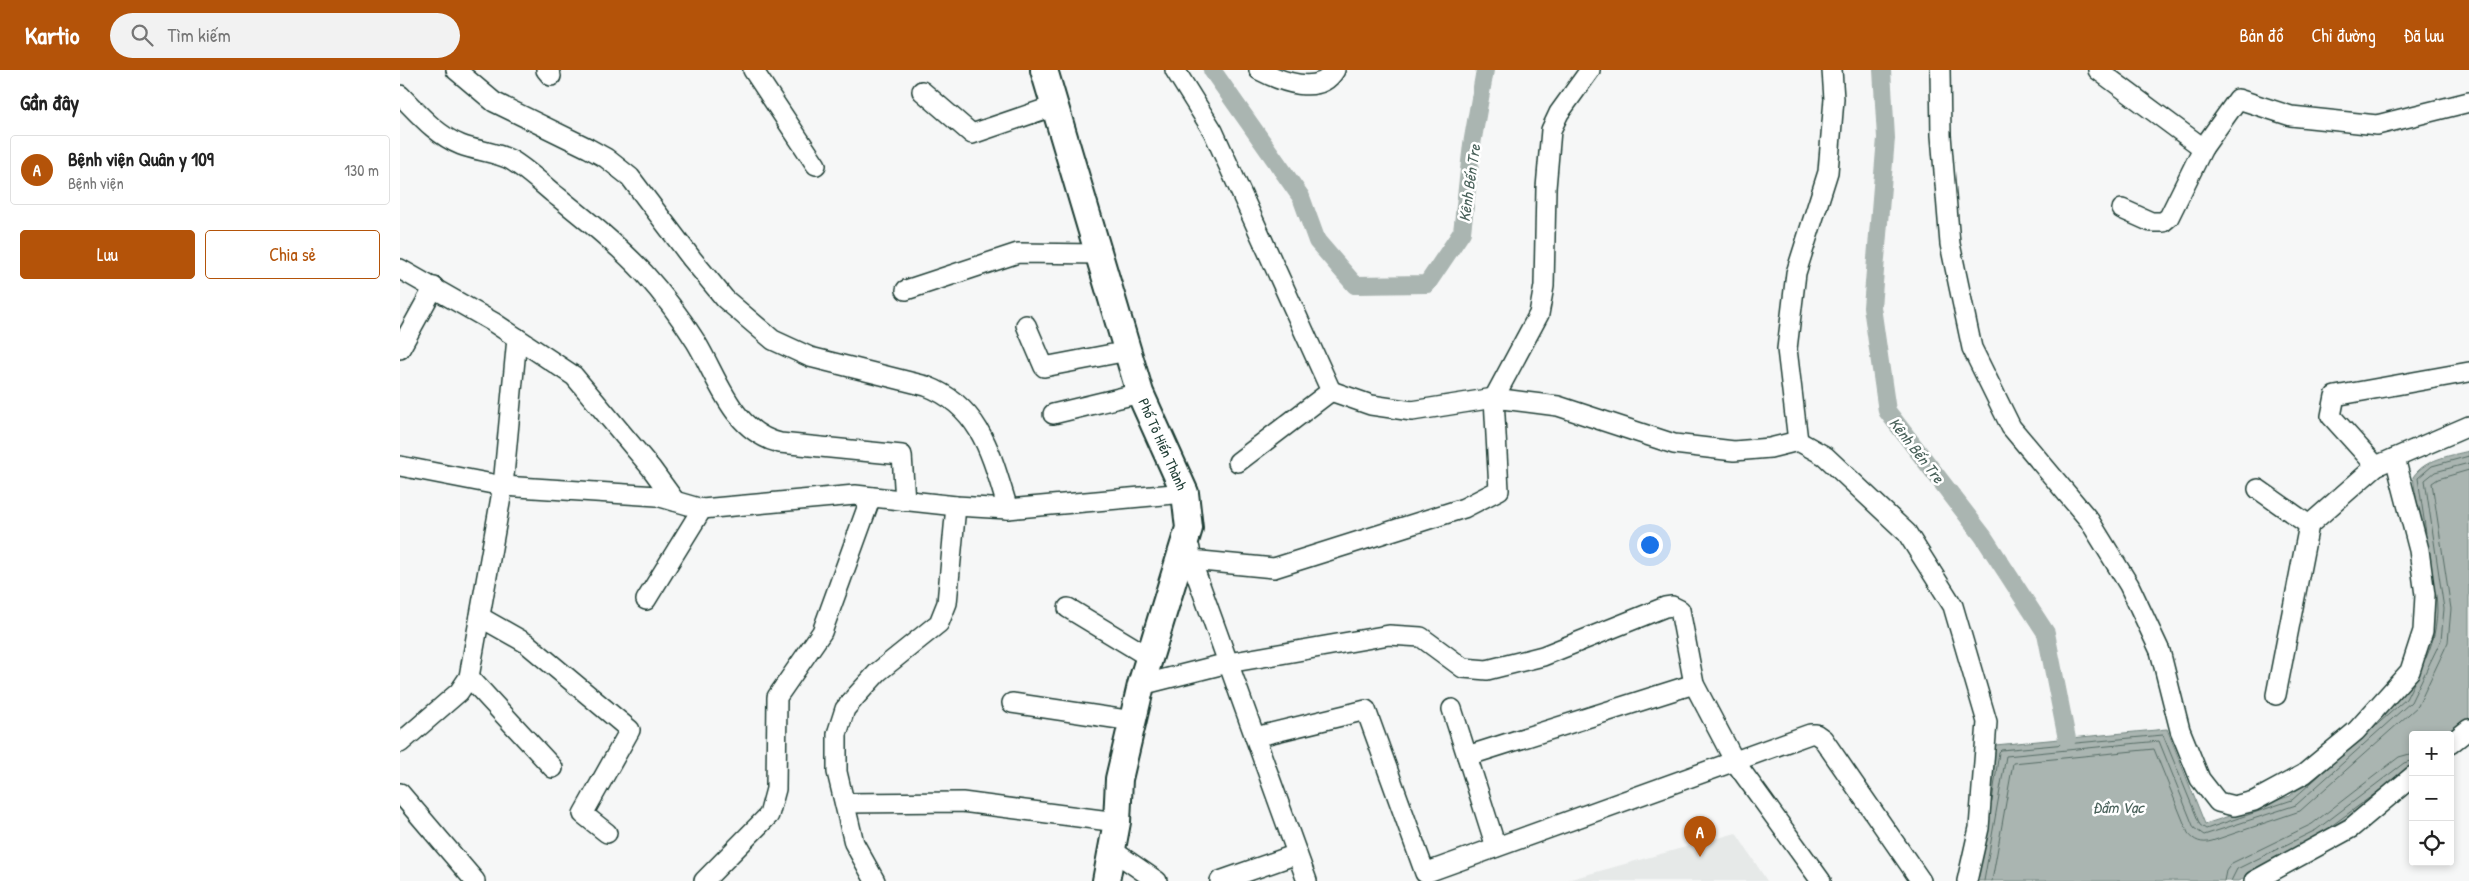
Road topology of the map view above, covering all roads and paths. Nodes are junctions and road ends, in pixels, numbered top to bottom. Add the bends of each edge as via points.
1 (456, 70) edge
2 (753, 70) edge
3 (1044, 70) edge
4 (1175, 70) edge
5 (1258, 70) edge
6 (1335, 70) edge
7 (1590, 70) edge
8 (1832, 70) edge
9 (1940, 70) edge
10 (2098, 70) edge
11 (2119, 76) edge
12 (922, 90) dead end
13 (400, 95) edge
14 (2469, 102) edge
15 (1054, 106) junction
16 (2203, 148) junction
17 (816, 166) dead end
18 (2122, 209) dead end
19 (1098, 254) junction
20 (400, 269) edge
21 (434, 287) junction
22 (906, 290) dead end
23 (1026, 325) dead end
24 (517, 338) junction
25 (400, 349) edge
26 (1128, 351) junction
27 (2469, 372) edge
28 (1331, 391) junction
29 (1140, 393) junction
30 (1494, 398) junction
31 (1053, 414) dead end
32 (2469, 426) edge
33 (1798, 441) junction
34 (2395, 458) junction
35 (1238, 462) dead end
36 (400, 466) edge
37 (2376, 466) junction
38 (504, 486) junction
39 (2258, 489) dead end
40 (1185, 493) junction
41 (871, 497) junction
42 (905, 500) junction
43 (674, 501) junction
44 (956, 506) junction
45 (702, 509) junction
46 (1008, 509) junction
47 (2309, 525) junction
48 (1189, 528) junction
49 (1191, 560) junction
50 (646, 600) dead end
51 (1068, 608) dead end
52 (480, 617) junction
53 (1149, 657) junction
54 (1228, 663) junction
55 (469, 677) junction
56 (1694, 684) junction
57 (1141, 685) junction
58 (2276, 695) dead end
59 (1012, 703) dead end
60 (1452, 709) dead end
61 (1132, 721) junction
62 (2469, 728) edge
63 (1255, 738) junction
64 (2454, 741) edge
65 (400, 743) edge
66 (1467, 756) junction
67 (1735, 762) junction
68 (553, 768) dead end
69 (2409, 779) edge
70 (400, 793) edge
71 (845, 803) junction
72 (1117, 822) junction
73 (607, 833) dead end
74 (1496, 847) junction
75 (1112, 850) junction
76 (1297, 854) junction
77 (475, 881) edge
78 (704, 881) edge
79 (875, 881) edge
80 (1106, 881) edge
81 (1157, 881) edge
82 (1220, 881) edge
83 (1307, 881) edge
84 (1821, 881) edge
85 (1921, 881) edge
86 (1968, 881) edge
87 (2254, 881) edge

1 - 46 street via 494,102 588,148 630,177 725,299 773,340 810,357 945,393 974,421 990,450
2 - 17 street
3 - 15 street, Phố Tô Hiến Thành
4 - 28 street via 1213,131
5 - 6 street via 1289,83 1308,85 1321,82
7 - 30 street via 1559,113 1551,130 1544,286 1539,314
8 - 33 street via 1834,99 1828,172 1796,273 1787,349
9 - 34 street via 1941,135 1950,244 1972,348 2011,427 2088,520 2128,585 2160,651 2180,730 2200,779 2218,802 2234,806 2254,801 2304,774 2356,730 2410,672 2423,631 2425,595 2419,550
10 - 11 street
11 - 16 street
12 - 15 street via 972,134
13 - 42 street via 434,129 453,141 502,156 522,167 643,272 696,343 733,411 752,429 768,440 780,443 902,455
14 - 16 street via 2377,125 2291,116 2238,99
15 - 19 street, Phố Tô Hiến Thành
16 - 18 street via 2169,217 2163,222 2151,222
19 - 22 street via 1018,253
19 - 26 street, Phố Tô Hiến Thành
20 - 21 street
21 - 24 street
21 - 25 street
23 - 26 street via 1044,367
24 - 38 street
24 - 43 street via 574,376 651,468
26 - 29 street, Phố Tô Hiến Thành
27 - 37 street via 2336,396 2331,416
28 - 30 street via 1371,405 1412,411
28 - 35 street
29 - 31 street
29 - 40 street, Phố Tô Hiến Thành
30 - 33 street via 1558,406 1674,444 1734,450 1770,448
30 - 49 street via 1498,490 1464,508 1274,568
32 - 34 street
33 - 86 street via 1826,456 1907,533 1953,606 1987,722 1978,828
34 - 37 street
36 - 38 street
37 - 47 street
38 - 43 street via 657,496
38 - 52 street
39 - 47 street
40 - 46 street
40 - 48 street, Phố Tô Hiến Thành
41 - 42 street
41 - 45 street via 856,495
41 - 78 street via 822,632 777,697 776,789 769,815
42 - 44 street
43 - 45 street
44 - 46 street
44 - 71 street via 947,603 939,622 878,672 845,709 838,734 838,772
45 - 50 street
47 - 58 street
48 - 49 street
48 - 53 street, Phố Tô Hiến Thành
49 - 54 street
51 - 53 street
52 - 55 street
52 - 73 street via 526,643 630,730 582,814
53 - 57 street, Phố Tô Hiến Thành
54 - 56 street via 1408,634 1421,637 1462,668 1487,670 1543,656 1672,606 1680,610
54 - 57 street
54 - 63 street
55 - 65 street via 459,692
55 - 68 street
56 - 66 street
56 - 67 street
57 - 61 street, Phố Tô Hiến Thành
59 - 61 street
60 - 66 street
61 - 72 street, Phố Tô Hiến Thành via 1119,779
62 - 64 street
63 - 74 street via 1366,710 1425,873
63 - 76 street
66 - 74 street
67 - 74 street
67 - 84 street
67 - 85 street via 1816,734 1823,739
69 - 87 street via 2351,828
70 - 77 street
71 - 72 street via 962,802
71 - 79 street via 854,843
72 - 75 street, Phố Tô Hiến Thành
75 - 80 street, Phố Tô Hiến Thành
75 - 81 street
76 - 82 street
76 - 83 street

